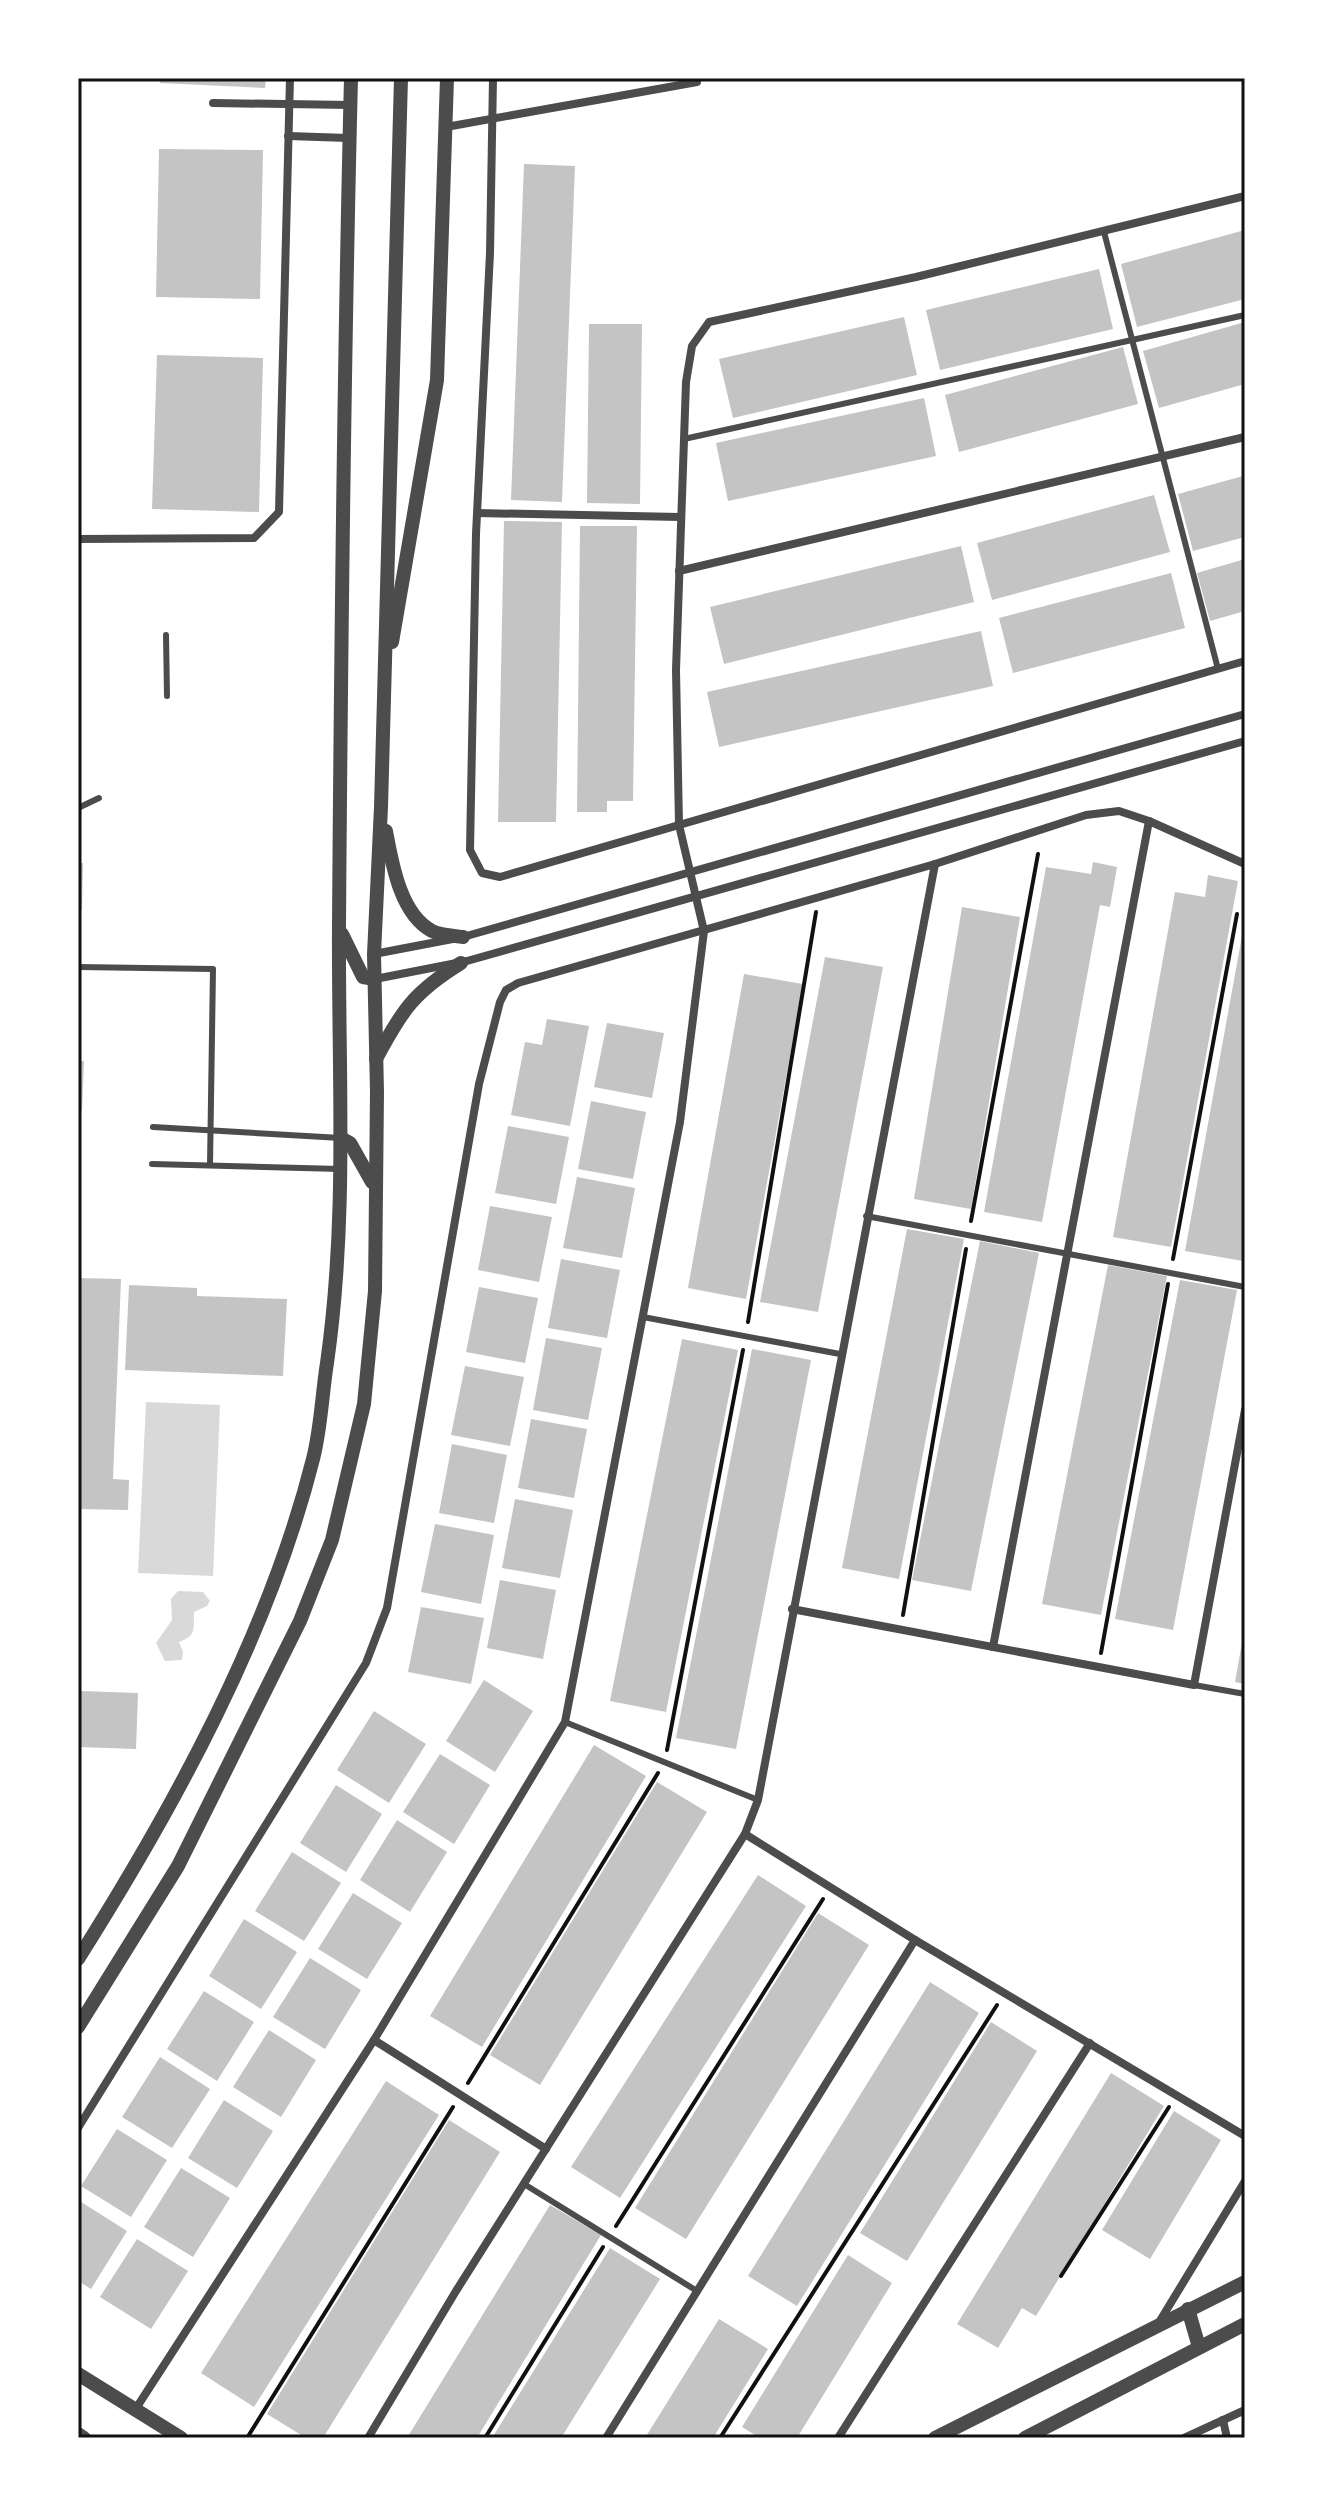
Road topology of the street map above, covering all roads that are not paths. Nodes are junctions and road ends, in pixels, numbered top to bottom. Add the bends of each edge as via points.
1 (290, 78) edge
2 (351, 78) edge
3 (401, 78) edge
4 (447, 78) edge
5 (493, 78) edge
6 (697, 78) edge
7 (213, 103) dead end
8 (288, 103) junction
9 (350, 105) junction
10 (490, 120) junction
11 (446, 127) junction
12 (288, 136) junction
13 (348, 138) junction
14 (1245, 196) edge
15 (1104, 232) junction
16 (1245, 315) edge
17 (1133, 339) junction
18 (1245, 437) edge
19 (684, 439) junction
20 (1165, 457) junction
21 (477, 513) junction
22 (680, 517) junction
23 (78, 539) edge
24 (679, 571) junction
25 (166, 635) dead end
26 (1245, 661) edge
27 (1218, 669) junction
28 (383, 693) junction
29 (167, 696) dead end
30 (1245, 714) edge
31 (1245, 741) edge
32 (99, 798) dead end
33 (381, 807) junction
34 (78, 808) edge
35 (1149, 821) junction
36 (679, 825) junction
37 (935, 864) junction
38 (1245, 864) edge
39 (689, 872) junction
40 (695, 899) junction
41 (339, 928) junction
42 (704, 931) junction
43 (463, 937) junction
44 (374, 954) junction
45 (461, 963) junction
46 (78, 967) edge
47 (356, 967) junction
48 (375, 979) junction
49 (339, 991) junction
50 (375, 1061) junction
51 (376, 1122) junction
52 (153, 1127) dead end
53 (211, 1130) junction
54 (341, 1138) junction
55 (357, 1154) junction
56 (152, 1164) dead end
57 (210, 1165) junction
58 (340, 1169) junction
59 (375, 1190) junction
60 (866, 1216) junction
61 (1069, 1254) junction
62 (1245, 1287) edge
63 (643, 1317) junction
64 (840, 1354) junction
65 (1245, 1410) edge
66 (792, 1609) junction
67 (993, 1647) junction
68 (1194, 1685) junction
69 (1245, 1694) edge
70 (565, 1722) junction
71 (758, 1800) junction
72 (745, 1834) junction
73 (915, 1940) junction
74 (78, 1959) edge
75 (78, 2027) edge
76 (374, 2040) junction
77 (1090, 2043) junction
78 (78, 2128) edge
79 (1245, 2136) edge
80 (546, 2149) junction
81 (1245, 2181) edge
82 (524, 2184) junction
83 (1245, 2282) edge
84 (697, 2291) junction
85 (1188, 2309) junction
86 (1158, 2324) junction
87 (1245, 2324) edge
88 (1199, 2347) junction
89 (78, 2374) edge
90 (135, 2410) junction
91 (1245, 2410) edge
92 (1223, 2420) junction
93 (78, 2434) edge
94 (84, 2438) edge
95 (181, 2438) edge
96 (368, 2438) edge
97 (606, 2438) edge
98 (838, 2438) edge
99 (935, 2438) edge
100 (1025, 2438) edge
101 (1184, 2438) edge
102 (1227, 2438) edge

1 - 8 street
2 - 9 street
3 - 28 street
4 - 11 street
5 - 10 street
6 - 10 street
7 - 8 street
8 - 9 street
8 - 12 street
9 - 13 street
10 - 11 street
10 - 21 street via 490,253
11 - 28 street via 437,380
12 - 13 street
12 - 23 street via 279,512 254,538
13 - 41 street
14 - 15 street
15 - 17 lane
15 - 19 street via 709,322 692,346
16 - 17 lane
17 - 19 lane
17 - 20 lane
18 - 20 street
19 - 22 street
20 - 24 street
20 - 27 lane
21 - 22 street
21 - 36 street via 470,850 482,873 500,877
22 - 24 street
24 - 36 street
25 - 29 lane
26 - 27 street
27 - 36 street
28 - 33 street
30 - 39 street
31 - 40 street
32 - 34 lane
33 - 43 street via 391,860 409,909 432,931
33 - 44 street
35 - 37 street via 1119,811 1086,815
35 - 38 street
35 - 61 street
36 - 39 street
37 - 42 street
37 - 60 street
39 - 40 street
39 - 43 street
40 - 42 street
40 - 45 street
41 - 47 street
41 - 49 street
42 - 63 street via 680,1122
42 - 78 street via 506,990 479,1084 379,1634
43 - 44 street
44 - 47 street
44 - 48 street
45 - 48 street
45 - 50 street via 426,985 401,1012
46 - 53 lane via 213,969
47 - 48 street via 363,977
47 - 49 street
48 - 50 street
49 - 54 street
50 - 51 street
51 - 55 street
51 - 59 street
52 - 53 lane
53 - 54 lane
53 - 57 lane
54 - 55 street
54 - 58 street
55 - 58 street
55 - 59 street
56 - 57 lane
57 - 58 lane
58 - 74 street via 338,1291 315,1452 288,1551 168,1806
59 - 75 street via 375,1291 364,1404 332,1540 300,1621 178,1866
60 - 61 lane
60 - 64 street
61 - 62 lane
61 - 67 street
63 - 64 lane
63 - 70 street
64 - 66 street
65 - 68 street
66 - 67 street
66 - 71 street
67 - 68 street
68 - 69 lane
70 - 71 lane
70 - 76 street
71 - 72 street
72 - 73 street
72 - 80 street
73 - 77 street
73 - 84 street
76 - 80 street
76 - 90 street
77 - 79 street
77 - 98 street
80 - 82 street
81 - 86 street
82 - 84 lane
82 - 96 street
83 - 85 street
84 - 97 street
85 - 86 street
85 - 88 street
86 - 99 street
87 - 88 street
88 - 100 street
89 - 90 street
90 - 95 street
91 - 92 street
92 - 101 street
92 - 102 street
93 - 94 street

